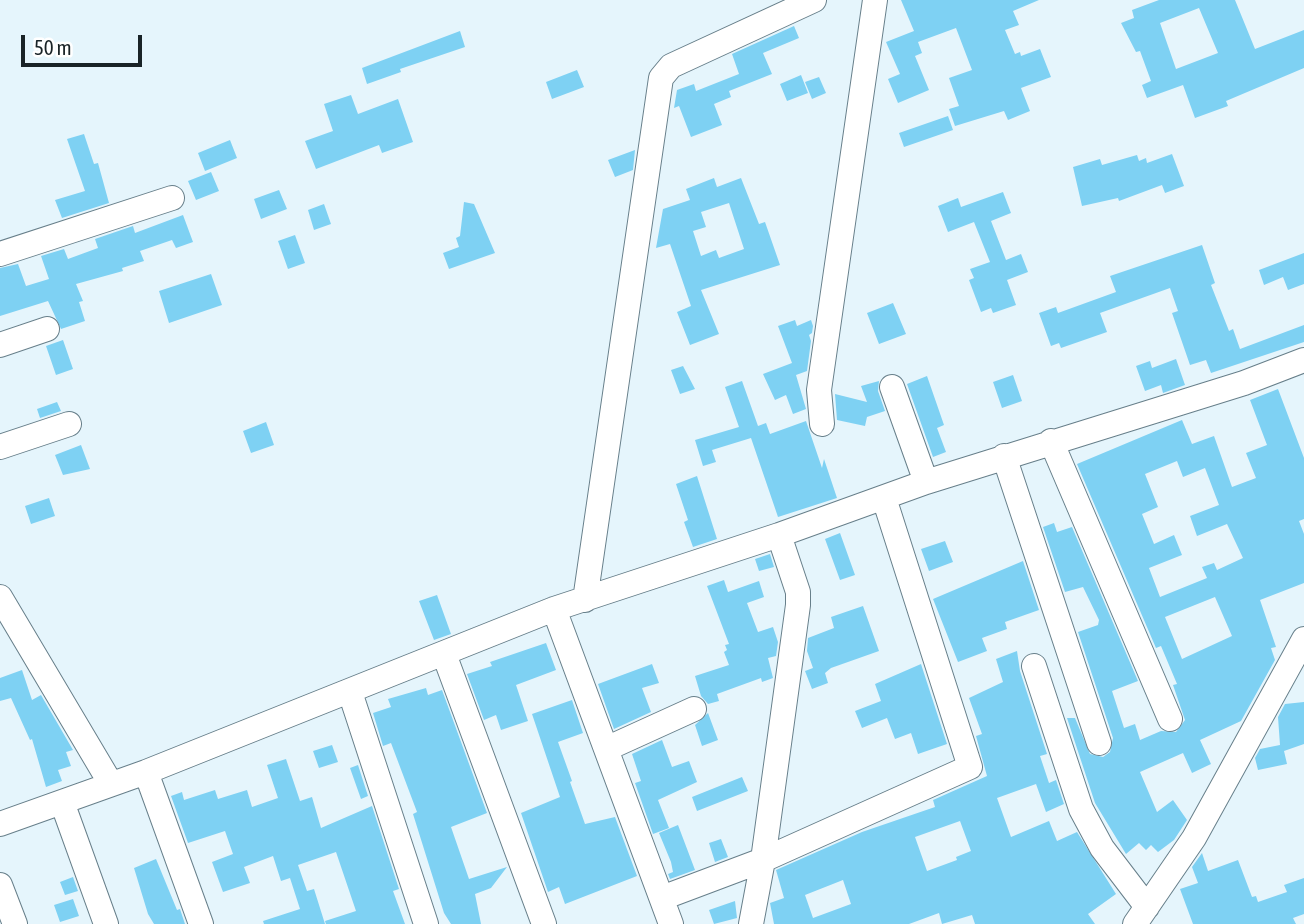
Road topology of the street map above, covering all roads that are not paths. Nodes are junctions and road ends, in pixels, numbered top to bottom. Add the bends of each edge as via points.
1 (814, 0) edge
2 (875, 0) edge
3 (172, 198) dead end
4 (0, 254) edge
5 (47, 329) dead end
6 (0, 345) edge
7 (1304, 360) edge
8 (892, 387) dead end
9 (69, 424) dead end
10 (822, 424) dead end
11 (1051, 441) junction
12 (0, 447) edge
13 (1004, 456) junction
14 (926, 482) junction
15 (884, 498) junction
16 (779, 535) junction
17 (0, 597) edge
18 (585, 600) junction
19 (554, 610) junction
20 (1304, 639) edge
21 (444, 654) junction
22 (1034, 666) dead end
23 (350, 692) junction
24 (694, 709) dead end
25 (1170, 719) dead end
26 (1099, 743) dead end
27 (606, 749) junction
28 (146, 772) junction
29 (111, 784) junction
30 (62, 802) junction
31 (0, 824) edge
32 (763, 860) junction
33 (0, 885) edge
34 (662, 898) junction
35 (1141, 916) edge
36 (15, 924) edge
37 (106, 924) edge
38 (201, 924) edge
39 (426, 924) edge
40 (544, 924) edge
41 (671, 924) edge
42 (751, 924) edge

1 - 18 street via 671,66 661,78
2 - 10 street via 819,390
3 - 4 street
5 - 6 street
7 - 11 street via 1244,383
8 - 14 street
9 - 12 street
11 - 13 street
11 - 25 street
13 - 14 street
13 - 26 street
14 - 15 street
15 - 16 street
15 - 32 street via 971,767
16 - 18 street
16 - 32 street via 798,605
17 - 29 street
18 - 19 street
19 - 21 street
19 - 27 street
20 - 35 street via 1194,838
21 - 23 street
21 - 40 street
22 - 35 street via 1081,810
23 - 28 street
23 - 39 street
24 - 27 street
27 - 34 street
28 - 29 street
28 - 38 street
29 - 30 street
30 - 31 street
30 - 37 street
32 - 34 street
32 - 42 street
33 - 36 street
34 - 41 street

